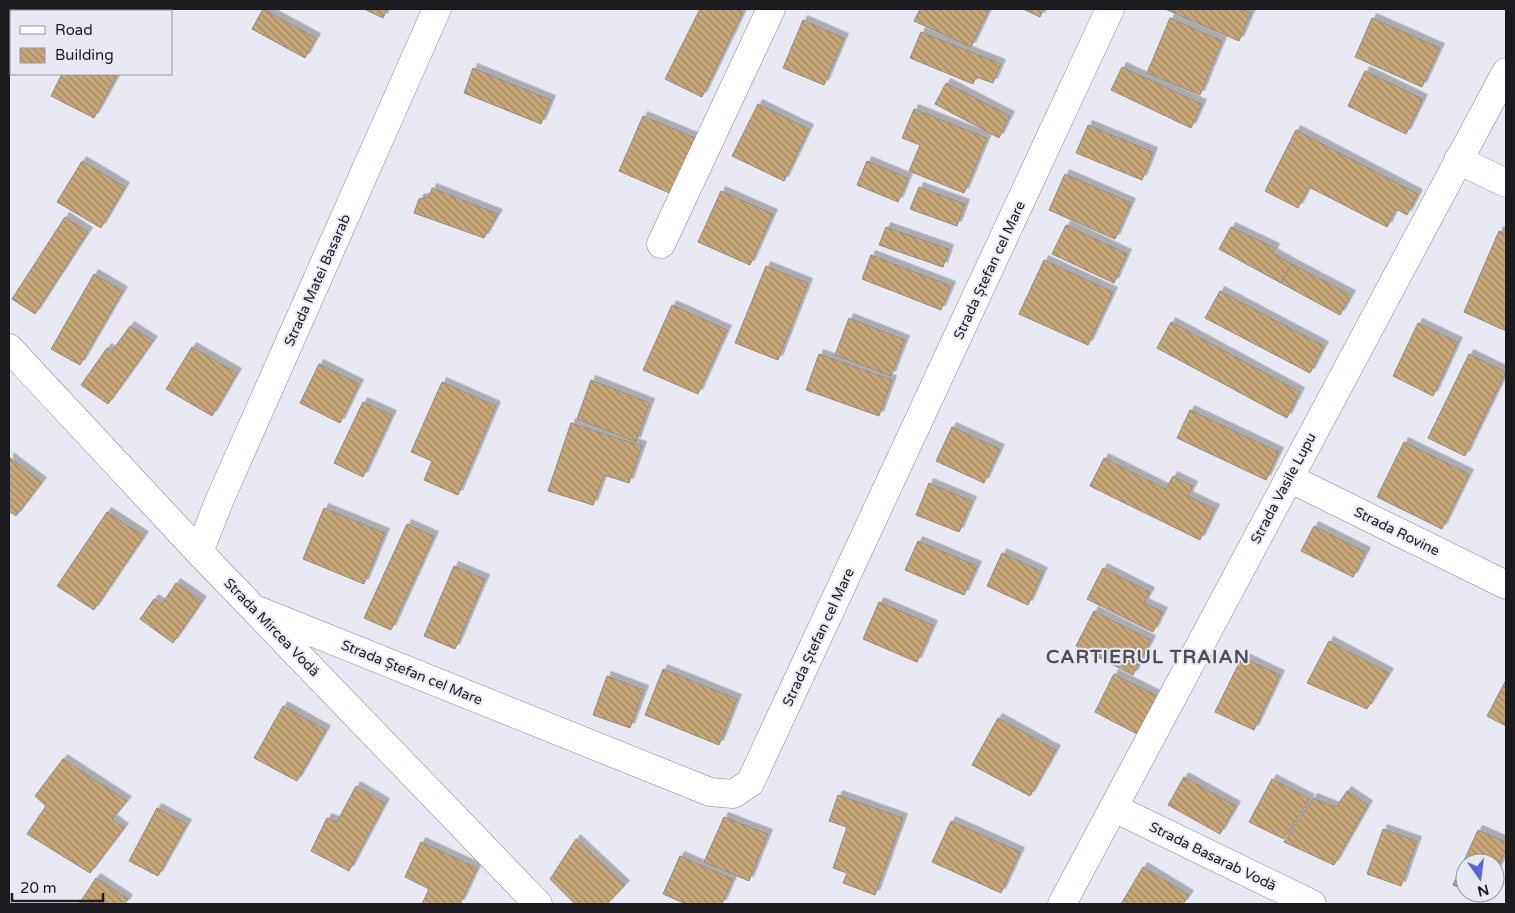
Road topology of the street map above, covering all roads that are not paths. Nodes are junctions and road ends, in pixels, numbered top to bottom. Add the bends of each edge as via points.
1 (437, 9) edge
2 (771, 9) edge
3 (1110, 9) edge
4 (1506, 72) edge
5 (1458, 160) junction
6 (1506, 183) edge
7 (661, 244) dead end
8 (9, 348) edge
9 (1289, 478) junction
10 (199, 552) junction
11 (1506, 585) edge
12 (257, 610) junction
13 (1114, 808) junction
14 (538, 904) edge
15 (1062, 904) edge
16 (1312, 904) edge

1 - 10 street, Strada Matei Basarab
2 - 7 street
3 - 12 street, Strada Ștefan cel Mare via 750,783 733,794 710,792
4 - 5 street, Strada Vasile Lupu
5 - 6 street
5 - 9 street, Strada Vasile Lupu
8 - 10 street, Strada Mircea Vodă
9 - 11 street, Strada Rovine
9 - 13 street, Strada Vasile Lupu
10 - 12 street, Strada Mircea Vodă
12 - 14 street, Strada Mircea Vodă
13 - 15 street, Strada Vasile Lupu
13 - 16 street, Strada Basarab Vodă

